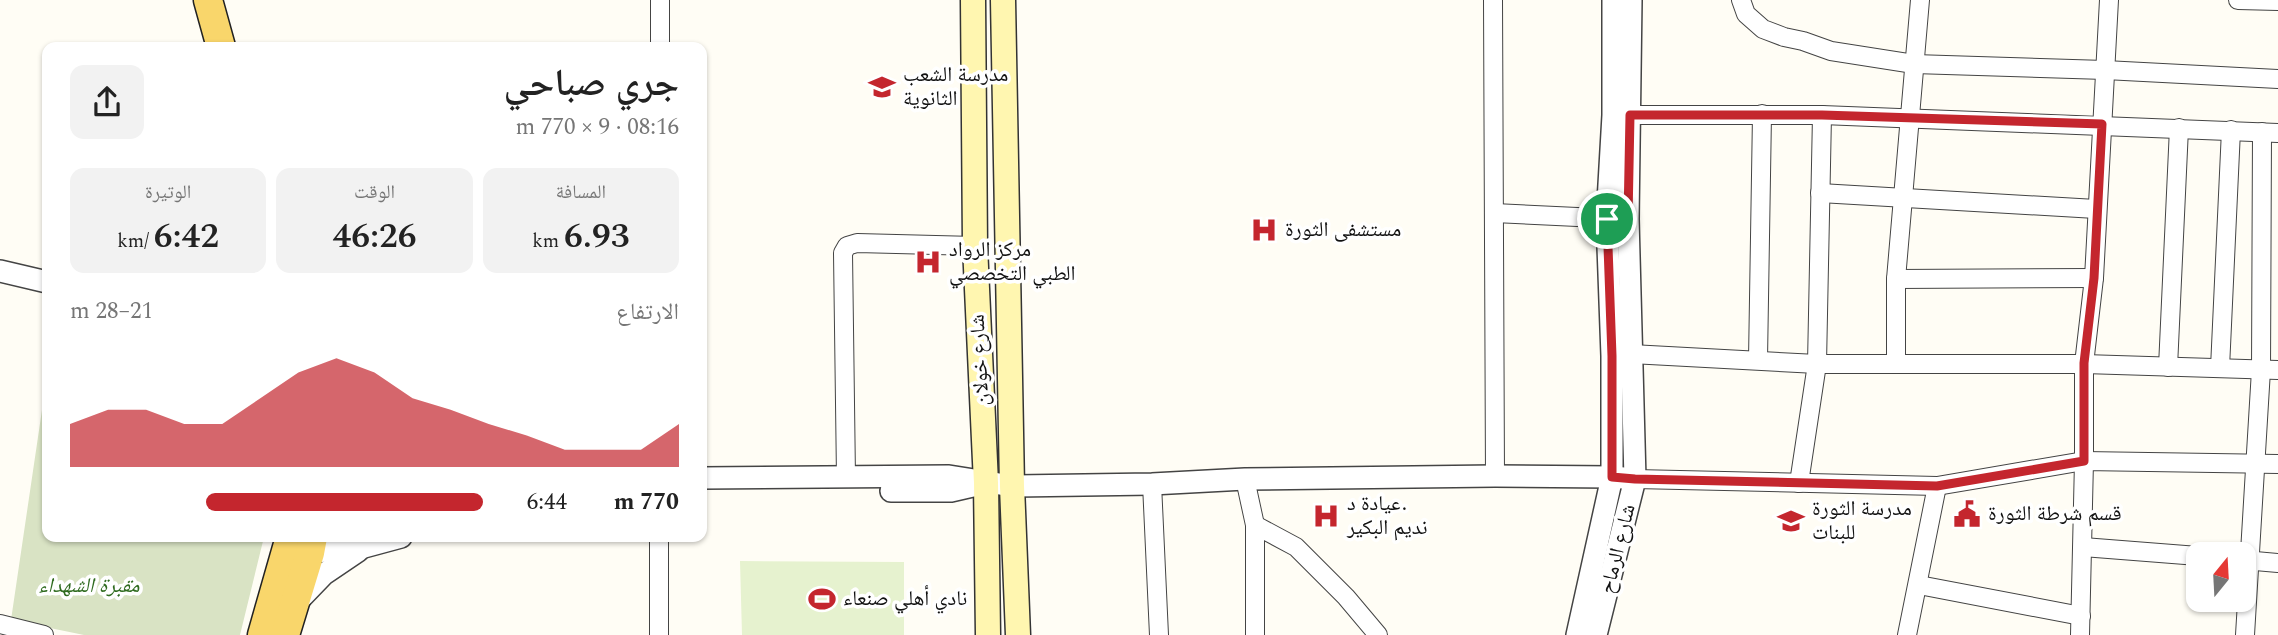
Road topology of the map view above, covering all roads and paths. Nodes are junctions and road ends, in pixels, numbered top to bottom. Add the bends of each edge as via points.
1 (208, 0) edge
2 (226, 0) edge
3 (660, 0) edge
4 (973, 0) edge
5 (1003, 0) edge
6 (1493, 0) edge
7 (1631, 0) edge
8 (1741, 0) edge
9 (1920, 0) edge
10 (2109, 0) edge
11 (2238, 0) edge
12 (2256, 0) edge
13 (2278, 1) edge
14 (1609, 4) edge
15 (220, 42) edge
16 (238, 42) edge
17 (660, 42) edge
18 (1914, 64) junction
19 (2105, 70) junction
20 (2278, 79) edge
21 (1004, 82) junction
22 (975, 83) junction
23 (1762, 114) junction
24 (1630, 115) junction
25 (1822, 115) junction
26 (1909, 119) junction
27 (2102, 124) junction
28 (2179, 128) junction
29 (2231, 131) junction
30 (2270, 132) edge
31 (1820, 193) junction
32 (1903, 198) junction
33 (2096, 209) junction
34 (1494, 213) junction
35 (1617, 219) junction
36 (975, 246) junction
37 (0, 271) edge
38 (2094, 278) junction
39 (1896, 279) junction
40 (42, 281) edge
41 (1631, 354) junction
42 (1758, 360) junction
43 (2084, 363) junction
44 (1817, 364) junction
45 (1896, 364) junction
46 (2168, 367) junction
47 (2220, 368) junction
48 (2270, 370) edge
49 (2084, 461) junction
50 (2257, 463) junction
51 (2278, 464) edge
52 (1495, 476) junction
53 (1612, 477) junction
54 (707, 478) edge
55 (846, 478) junction
56 (1635, 479) junction
57 (1245, 480) junction
58 (986, 483) junction
59 (1799, 483) junction
60 (1152, 484) junction
61 (1013, 486) junction
62 (1937, 486) junction
63 (707, 492) edge
64 (1255, 525) junction
65 (382, 542) edge
66 (659, 542) edge
67 (2249, 542) edge
68 (299, 546) edge
69 (364, 547) junction
70 (2083, 547) junction
71 (2186, 555) edge
72 (2256, 561) edge
73 (2278, 564) edge
74 (1919, 585) junction
75 (294, 606) junction
76 (2246, 612) edge
77 (2081, 616) junction
78 (0, 624) edge
79 (38, 634) edge
80 (262, 635) edge
81 (285, 635) edge
82 (659, 635) edge
83 (988, 635) edge
84 (1018, 635) edge
85 (1159, 635) edge
86 (1255, 635) edge
87 (1378, 635) edge
88 (1577, 635) edge
89 (1596, 635) edge
90 (1907, 635) edge
91 (2081, 635) edge
92 (2245, 635) edge

1 - 15 main road
2 - 16 main road
3 - 17 street
4 - 22 main road, شارع خولان
5 - 21 main road, شارع خولان
6 - 34 street
7 - 24 street, شارع الرماح
8 - 18 street via 1746,14 1763,29 1784,37 1830,51
9 - 18 street
10 - 19 street
11 - 12 street
12 - 13 street
14 - 35 street, شارع الرماح
18 - 19 street
18 - 26 street
19 - 20 street
19 - 27 street
21 - 22 main road
21 - 61 main road, شارع خولان
22 - 36 main road, شارع خولان
23 - 24 street
23 - 25 street
23 - 42 street
24 - 35 street, شارع الرماح
25 - 26 street
25 - 31 street
26 - 27 street
26 - 32 street
27 - 28 street
27 - 33 street
28 - 29 street
28 - 46 street
29 - 30 street
29 - 47 street
30 - 48 street
31 - 32 street
31 - 44 street
32 - 33 street
32 - 39 street
33 - 38 street
34 - 35 street
34 - 52 street
35 - 41 street, شارع الرماح
35 - 53 street, شارع الرماح
36 - 55 street via 857,243 843,253
36 - 58 main road, شارع خولان
37 - 40 street
38 - 39 street
38 - 43 street
39 - 45 street
41 - 42 street
41 - 56 street, شارع الرماح
42 - 44 street
43 - 45 street
43 - 46 street
43 - 49 street
44 - 45 street
44 - 59 street
46 - 47 street
47 - 48 street
48 - 50 street
49 - 50 street
49 - 62 street
49 - 70 street
50 - 51 street
50 - 67 street
52 - 53 street
52 - 57 street
53 - 56 street
53 - 88 street, شارع الرماح
54 - 55 street
55 - 58 street via 949,476
56 - 59 street
56 - 89 street, شارع الرماح
57 - 60 street
57 - 64 street
58 - 61 street
58 - 63 street via 951,491
58 - 83 main road, شارع خولان
59 - 62 street
60 - 61 street
60 - 85 street
61 - 84 main road, شارع خولان
62 - 74 street
64 - 86 street
64 - 87 street via 1296,547
65 - 69 street
66 - 82 street
68 - 69 street
68 - 75 main road
68 - 80 main road
69 - 75 street via 324,573
70 - 71 street
70 - 77 street
72 - 73 street
74 - 77 street
74 - 90 street
75 - 81 main road
76 - 92 street
77 - 91 street
78 - 79 street

